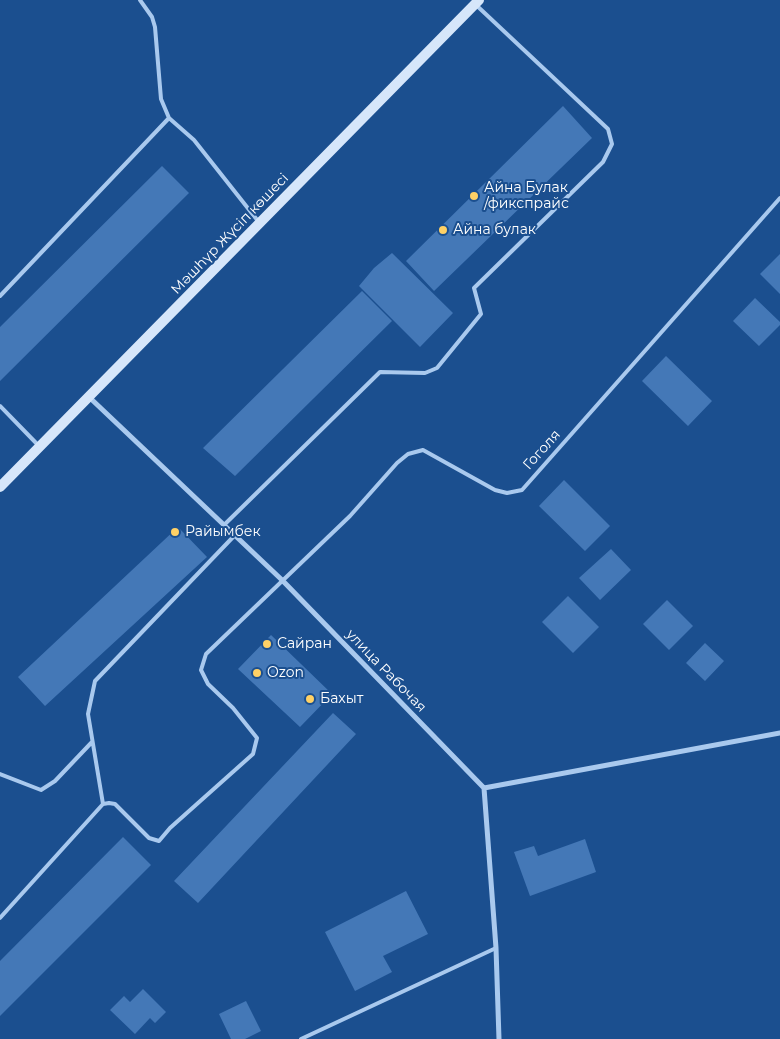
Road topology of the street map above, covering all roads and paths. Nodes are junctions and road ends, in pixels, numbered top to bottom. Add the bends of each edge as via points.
1 (136, 0) edge
2 (140, 0) edge
3 (477, 2) edge
4 (144, 6) junction
5 (169, 118) junction
6 (780, 198) edge
7 (260, 223) junction
8 (0, 296) edge
9 (89, 397) junction
10 (0, 406) edge
11 (40, 446) junction
12 (0, 487) edge
13 (224, 525) junction
14 (234, 535) junction
15 (282, 580) junction
16 (780, 733) edge
17 (92, 742) junction
18 (0, 774) edge
19 (484, 788) junction
20 (103, 804) junction
21 (0, 918) edge
22 (496, 948) junction
23 (301, 1039) edge
24 (499, 1039) edge

1 - 4 lane
2 - 4 lane
3 - 7 main road, Мәшһүр Жүсіп көшесі
3 - 13 lane via 608,129 612,144 603,162 474,288 482,314 437,368 425,374 380,372
4 - 5 lane via 155,27 161,100
5 - 7 lane via 194,140
5 - 8 lane
6 - 15 lane, Гоголя via 522,490 507,493 495,490 423,450 408,454 350,516
7 - 9 main road, Мәшһүр Жүсіп көшесі
9 - 11 main road, Мәшһүр Жүсіп көшесі
9 - 13 street, улица Рабочая
10 - 11 lane
11 - 12 main road, Мәшһүр Жүсіп көшесі
13 - 14 street, улица Рабочая
14 - 15 street, улица Рабочая
14 - 17 lane via 95,681 88,714
15 - 19 street, улица Рабочая
15 - 20 lane, Гоголя via 206,654 201,670 208,684 257,738 253,754 159,841 149,838 115,804
16 - 19 street
17 - 18 lane via 55,781 41,790
17 - 20 lane
19 - 22 street
20 - 21 lane
22 - 23 lane
22 - 24 street

